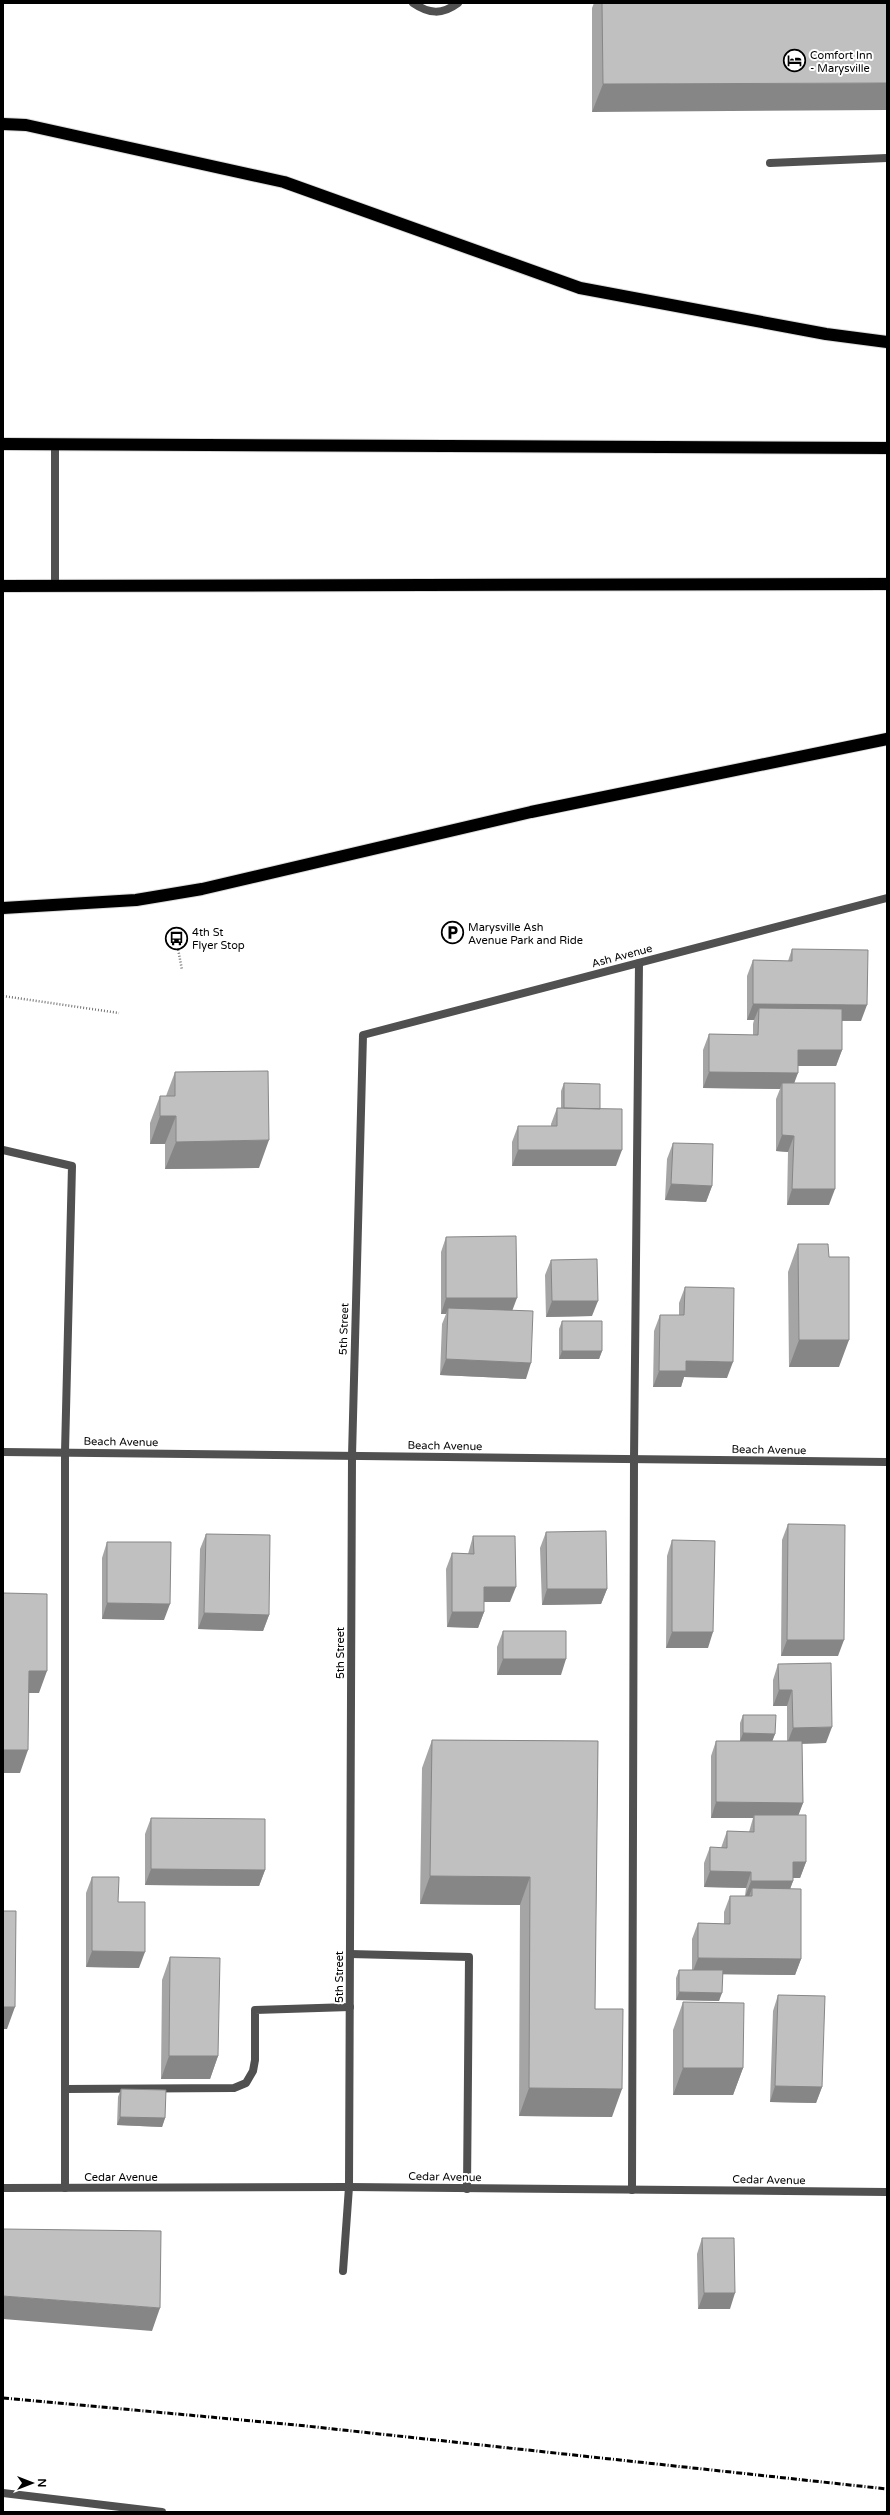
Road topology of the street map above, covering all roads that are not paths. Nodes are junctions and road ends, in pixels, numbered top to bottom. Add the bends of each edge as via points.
1 (413, 3) edge
2 (458, 3) edge
3 (3, 116) edge
4 (3, 124) edge
5 (26, 125) junction
6 (887, 158) edge
7 (770, 163) dead end
8 (887, 342) edge
9 (3, 444) edge
10 (55, 444) junction
11 (887, 448) edge
12 (887, 584) edge
13 (3, 586) edge
14 (55, 586) junction
15 (887, 739) edge
16 (887, 898) edge
17 (3, 908) edge
18 (639, 963) junction
19 (363, 1035) joint
20 (3, 1150) edge
21 (3, 1452) edge
22 (65, 1452) junction
23 (352, 1456) junction
24 (634, 1459) junction
25 (887, 1462) edge
26 (350, 1954) junction
27 (350, 2007) junction
28 (65, 2089) junction
29 (349, 2187) junction
30 (3, 2188) edge
31 (65, 2188) junction
32 (467, 2189) junction
33 (632, 2190) junction
34 (887, 2192) edge
35 (343, 2271) dead end
36 (3, 2493) edge
37 (162, 2512) edge

1 - 2 street via 432,13
3 - 5 highway
4 - 5 highway
5 - 8 highway via 284,182 580,288 826,334
6 - 7 street
9 - 10 highway
10 - 11 highway
10 - 14 street
12 - 14 highway
13 - 14 highway
15 - 17 highway via 531,812 202,889 136,900
16 - 18 street, Ash Avenue
18 - 19 street, Ash Avenue
18 - 24 street
19 - 23 street, 5th Street
20 - 22 street via 15,1150 72,1166
21 - 22 street, Beach Avenue
22 - 23 street, Beach Avenue
22 - 28 street
23 - 24 street, Beach Avenue
23 - 26 street, 5th Street
24 - 25 street, Beach Avenue
24 - 33 street
26 - 27 street, 5th Street
26 - 32 street via 469,1956
27 - 28 street via 255,2010 253,2071 246,2083 234,2088
27 - 29 street, 5th Street
28 - 31 street
29 - 31 street, Cedar Avenue
29 - 32 street, Cedar Avenue
29 - 35 street, 5th Street
30 - 31 street, Cedar Avenue
32 - 33 street, Cedar Avenue
33 - 34 street, Cedar Avenue
36 - 37 street

